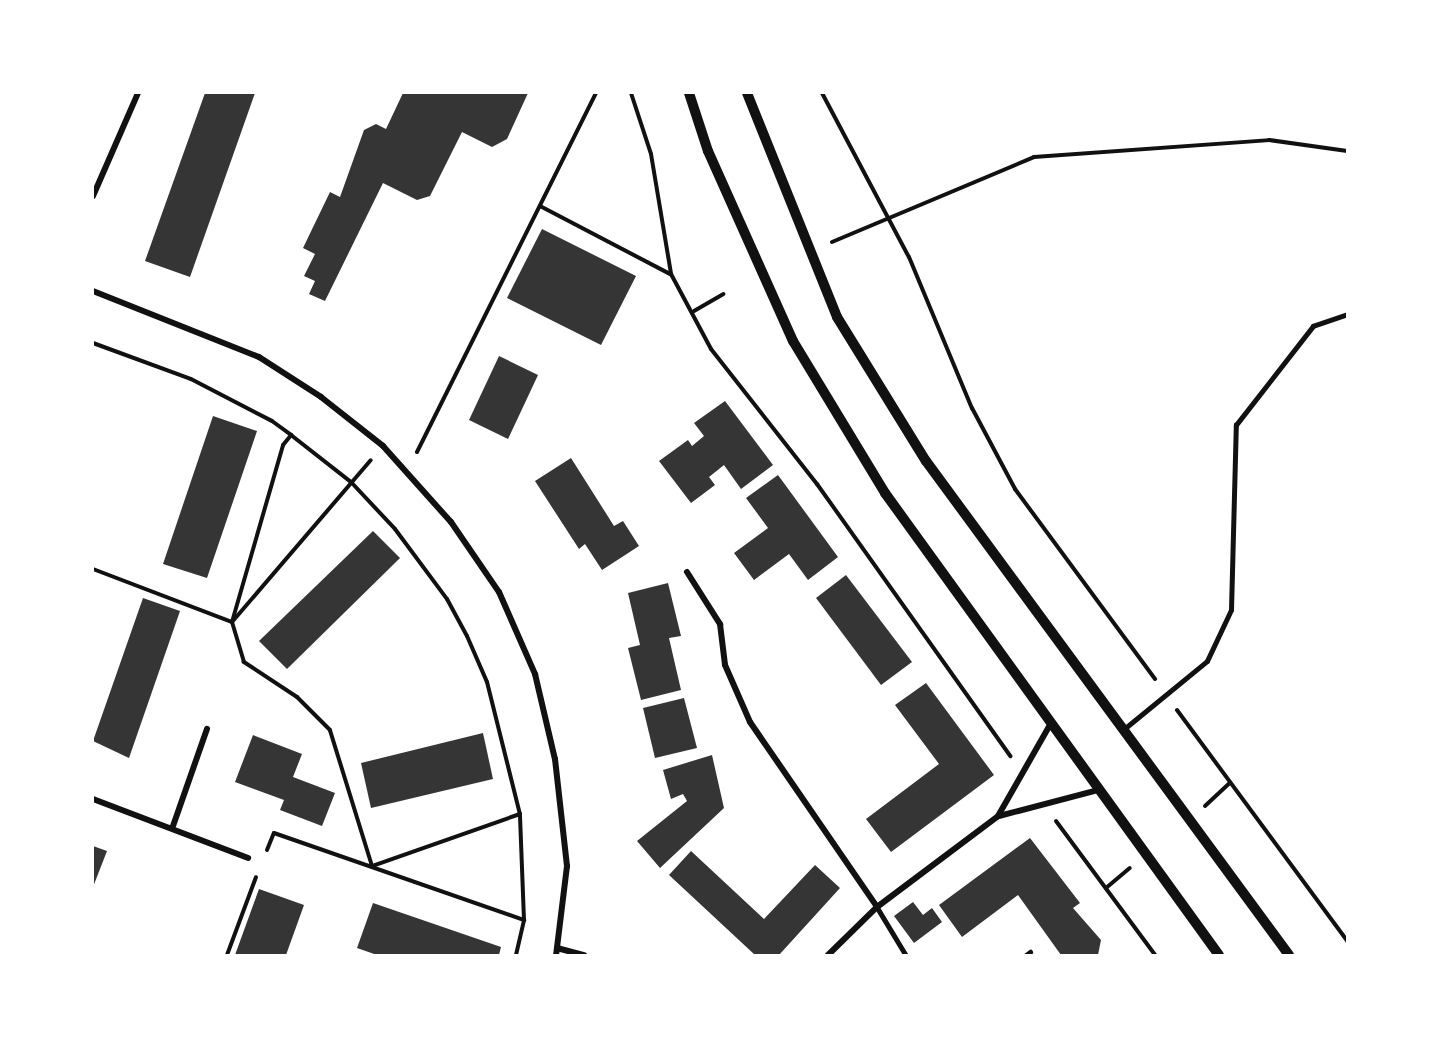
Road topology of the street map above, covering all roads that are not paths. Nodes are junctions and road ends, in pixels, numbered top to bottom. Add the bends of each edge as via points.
1 (138, 93) edge
2 (689, 93) edge
3 (747, 93) edge
4 (93, 196) edge
5 (93, 291) edge
6 (1347, 314) edge
7 (687, 572) dead end
8 (1051, 723) junction
9 (207, 729) dead end
10 (1122, 731) junction
11 (1098, 789) junction
12 (93, 799) edge
13 (998, 816) junction
14 (173, 826) junction
15 (248, 858) road end
16 (876, 907) junction
17 (557, 952) edge
18 (584, 955) edge
19 (828, 955) edge
20 (906, 955) edge
21 (1219, 955) edge
22 (1289, 955) edge

1 - 4 street
2 - 8 street via 708,151 793,341 885,493
3 - 10 street via 837,317 926,461
5 - 17 street via 259,357 383,447 451,522 498,592 536,674 555,759 567,866
6 - 10 lane via 1313,326 1236,425 1231,610 1207,661
7 - 16 street via 720,624 725,665 750,722
8 - 11 street
8 - 13 street via 1025,776
9 - 14 street
10 - 22 street
11 - 13 street
11 - 21 street
12 - 14 street
13 - 16 street
14 - 15 street
16 - 19 street
16 - 20 lane
17 - 18 street

